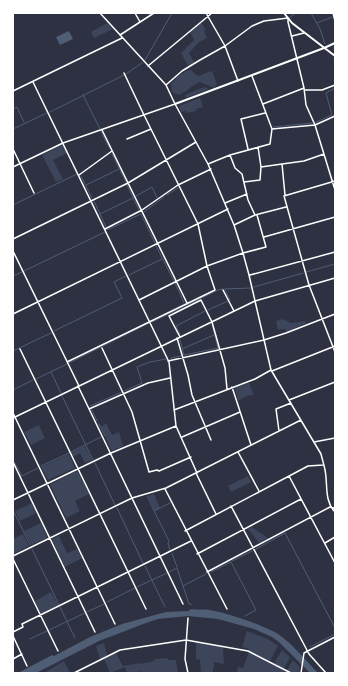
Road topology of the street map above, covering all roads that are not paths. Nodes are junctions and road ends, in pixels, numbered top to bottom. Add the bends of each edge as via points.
1 (100, 13) edge
2 (135, 13) edge
3 (154, 13) edge
4 (206, 13) edge
5 (212, 13) edge
6 (284, 13) edge
7 (334, 13) edge
8 (208, 16) junction
9 (288, 18) junction
10 (335, 21) edge
11 (140, 22) junction
12 (304, 33) junction
13 (120, 35) junction
14 (292, 36) junction
15 (122, 38) junction
16 (335, 43) edge
17 (225, 46) junction
18 (324, 48) junction
19 (335, 56) edge
20 (297, 58) junction
21 (148, 66) junction
22 (124, 73) dead end
23 (252, 76) junction
24 (238, 81) junction
25 (33, 82) junction
26 (335, 85) edge
27 (166, 86) junction
28 (304, 89) junction
29 (13, 92) edge
30 (175, 104) junction
31 (262, 105) junction
32 (266, 113) junction
33 (144, 115) junction
34 (335, 116) edge
35 (315, 125) junction
36 (151, 129) junction
37 (272, 129) junction
38 (102, 130) junction
39 (127, 139) dead end
40 (196, 142) junction
41 (63, 143) junction
42 (258, 147) junction
43 (13, 149) edge
44 (248, 149) junction
45 (112, 151) junction
46 (230, 154) junction
47 (324, 154) junction
48 (166, 160) junction
49 (20, 164) junction
50 (208, 164) junction
51 (282, 164) junction
52 (13, 167) edge
53 (261, 167) junction
54 (210, 169) junction
55 (79, 175) junction
56 (334, 181) edge
57 (244, 182) junction
58 (128, 183) junction
59 (178, 185) junction
60 (335, 190) edge
61 (34, 194) dead end
62 (247, 194) junction
63 (286, 195) junction
64 (91, 201) junction
65 (225, 203) junction
66 (286, 207) junction
67 (228, 209) junction
68 (142, 210) junction
69 (256, 215) junction
70 (335, 217) edge
71 (198, 224) junction
72 (234, 225) junction
73 (105, 229) junction
74 (292, 229) junction
75 (263, 237) junction
76 (13, 239) edge
77 (158, 244) junction
78 (13, 251) edge
79 (335, 252) edge
80 (243, 253) junction
81 (121, 261) junction
82 (302, 261) junction
83 (207, 266) junction
84 (249, 275) junction
85 (335, 278) edge
86 (176, 281) junction
87 (309, 285) junction
88 (223, 290) dead end
89 (139, 300) junction
90 (255, 300) junction
91 (38, 302) junction
92 (187, 303) junction
93 (234, 311) junction
94 (13, 314) edge
95 (335, 314) edge
96 (322, 319) junction
97 (150, 321) junction
98 (212, 322) junction
99 (179, 338) junction
100 (264, 340) junction
101 (162, 346) junction
102 (334, 346) edge
103 (102, 348) dead end
104 (20, 349) dead end
105 (220, 350) junction
106 (335, 352) edge
107 (183, 357) junction
108 (168, 361) junction
109 (67, 362) junction
110 (113, 370) junction
111 (272, 371) junction
112 (170, 378) junction
113 (335, 382) edge
114 (78, 386) junction
115 (232, 387) junction
116 (227, 389) junction
117 (124, 393) junction
118 (196, 401) junction
119 (46, 402) junction
120 (290, 402) junction
121 (89, 409) junction
122 (174, 410) junction
123 (240, 412) junction
124 (13, 413) edge
125 (14, 417) edge
126 (301, 420) junction
127 (176, 426) junction
128 (206, 426) junction
129 (279, 432) junction
130 (182, 437) junction
131 (335, 438) edge
132 (211, 440) dead end
133 (140, 441) junction
134 (314, 442) junction
135 (251, 446) junction
136 (238, 452) junction
137 (111, 453) junction
138 (191, 457) junction
139 (13, 462) edge
140 (324, 465) junction
141 (78, 469) junction
142 (196, 473) junction
143 (289, 476) junction
144 (47, 484) junction
145 (165, 489) junction
146 (259, 492) junction
147 (28, 493) junction
148 (132, 498) junction
149 (302, 499) junction
150 (13, 500) edge
151 (231, 506) junction
152 (330, 507) junction
153 (335, 508) edge
154 (335, 512) edge
155 (100, 514) junction
156 (216, 514) junction
157 (311, 517) junction
158 (69, 529) junction
159 (244, 529) junction
160 (185, 531) junction
161 (50, 538) junction
162 (335, 538) edge
163 (191, 541) junction
164 (325, 543) junction
165 (253, 548) junction
166 (197, 554) junction
167 (13, 556) edge
168 (160, 556) junction
169 (13, 559) edge
170 (335, 563) edge
171 (128, 572) junction
172 (207, 572) junction
173 (97, 587) junction
174 (78, 597) junction
175 (183, 604) dead end
176 (146, 609) dead end
177 (227, 609) dead end
178 (40, 615) junction
179 (188, 618) dead end
180 (115, 624) dead end
181 (13, 632) edge
182 (95, 632) dead end
183 (13, 636) edge
184 (335, 637) edge
185 (186, 640) junction
186 (58, 651) dead end
187 (308, 651) junction
188 (22, 654) junction
189 (13, 659) edge
190 (27, 666) dead end
191 (302, 672) edge
192 (74, 673) edge
193 (188, 673) edge
194 (291, 673) edge
195 (326, 673) edge

1 - 13 street
2 - 11 street
3 - 11 street
4 - 8 street
5 - 8 street
6 - 9 street
7 - 10 street
8 - 17 street
8 - 21 street
9 - 12 street
9 - 14 street
9 - 17 street via 264,21 252,26
11 - 13 street
12 - 14 street
12 - 18 street
13 - 15 street
14 - 20 street
15 - 21 street
15 - 25 street
16 - 18 street
17 - 24 street
17 - 27 street via 182,72
18 - 19 street
18 - 20 street
20 - 23 street
20 - 28 street
21 - 27 street
22 - 33 street
23 - 24 street
23 - 31 street
24 - 30 street
25 - 29 street
25 - 41 street
26 - 28 street via 322,90
27 - 30 street
28 - 31 street
28 - 35 street via 306,105
30 - 33 street
30 - 40 street
31 - 32 street
32 - 37 street
32 - 44 street via 241,119
33 - 36 street
33 - 38 street
34 - 35 street
35 - 37 street
35 - 47 street
36 - 39 street
36 - 48 street
37 - 42 street via 270,144
38 - 41 street
38 - 45 street
40 - 48 street
40 - 50 street
41 - 49 street
41 - 55 street
42 - 44 street
42 - 53 street
43 - 49 street
44 - 46 street
45 - 55 street
45 - 58 street
46 - 50 street
46 - 57 street
47 - 51 street via 304,161
47 - 56 street
48 - 58 street
48 - 59 street
49 - 52 street
49 - 61 street
50 - 54 street
51 - 53 street
51 - 63 street
53 - 57 street via 260,180
54 - 59 street
54 - 65 street
55 - 64 street
56 - 60 street
56 - 63 street
57 - 62 street
58 - 64 street
58 - 68 street
59 - 68 street
59 - 71 street
62 - 65 street
62 - 69 street
63 - 66 street
64 - 73 street
64 - 76 street
65 - 67 street
66 - 69 street
66 - 74 street
67 - 71 street
67 - 72 street
68 - 73 street
68 - 77 street
69 - 72 street
69 - 75 street
70 - 74 street
71 - 77 street
71 - 83 street
72 - 80 street
73 - 81 street
74 - 75 street
74 - 82 street
75 - 80 street via 266,247
77 - 81 street
77 - 86 street
78 - 91 street
79 - 82 street
80 - 83 street
80 - 84 street
81 - 89 street
81 - 91 street
82 - 84 street
82 - 87 street
83 - 86 street
83 - 92 street via 215,290
84 - 90 street
85 - 87 street
86 - 89 street
86 - 92 street
87 - 90 street
87 - 96 street
88 - 93 street
89 - 97 street
90 - 93 street
90 - 100 street
91 - 94 street
91 - 109 street
92 - 97 street
93 - 98 street
95 - 96 street
96 - 100 street
96 - 102 street
97 - 101 street
97 - 109 street
98 - 99 street
98 - 99 street via 201,300 169,316
98 - 105 street
99 - 101 street
99 - 107 street
100 - 105 street
100 - 111 street
101 - 108 street
101 - 110 street
102 - 106 street
102 - 111 street
103 - 110 street
104 - 119 street
105 - 107 street
105 - 116 street
107 - 108 street
107 - 118 street via 192,395
108 - 112 street
109 - 114 street
110 - 114 street
110 - 117 street
111 - 115 street
111 - 120 street
112 - 117 street via 148,382
112 - 122 street
113 - 120 street
114 - 119 street
114 - 121 street
115 - 116 street
115 - 123 street
116 - 118 street
117 - 121 street
117 - 133 street
118 - 122 street
118 - 128 street
119 - 125 street
119 - 141 street
120 - 126 street
120 - 129 street via 276,409
121 - 137 street
122 - 127 street
123 - 128 street
123 - 135 street
124 - 125 street
125 - 144 street
126 - 129 street
126 - 134 street
127 - 130 street
127 - 133 street
128 - 130 street
128 - 132 street
129 - 135 street
130 - 138 street
131 - 134 street
133 - 137 street
133 - 138 street via 149,472 159,471
134 - 140 street
135 - 136 street
136 - 142 street
136 - 146 street
137 - 141 street
137 - 148 street
138 - 142 street
139 - 147 street
140 - 143 street via 308,466
140 - 152 street
141 - 144 street
141 - 155 street
142 - 145 street
142 - 156 street
143 - 146 street
143 - 149 street
144 - 147 street
144 - 158 street
145 - 148 street
145 - 160 street
146 - 151 street
147 - 150 street
147 - 161 street
148 - 155 street
148 - 168 street
149 - 157 street
149 - 159 street
151 - 156 street
151 - 159 street
152 - 153 street
152 - 154 street
152 - 157 street
155 - 158 street
155 - 171 street
156 - 160 street
157 - 164 street
157 - 165 street
158 - 161 street
158 - 173 street
159 - 165 street
159 - 166 street
160 - 163 street
161 - 167 street
161 - 174 street
162 - 164 street
163 - 166 street
163 - 168 street
164 - 170 street
165 - 172 street
165 - 187 street
166 - 172 street
168 - 171 street
168 - 175 street
169 - 178 street
171 - 173 street
171 - 176 street
172 - 177 street
173 - 174 street
173 - 180 street
174 - 178 street
174 - 182 street
178 - 181 street
178 - 186 street
179 - 185 street
183 - 188 street
184 - 187 street
185 - 192 street via 120,650
185 - 193 street via 185,659
185 - 194 street via 248,651
187 - 191 street via 303,655
187 - 195 street
188 - 189 street
188 - 190 street

